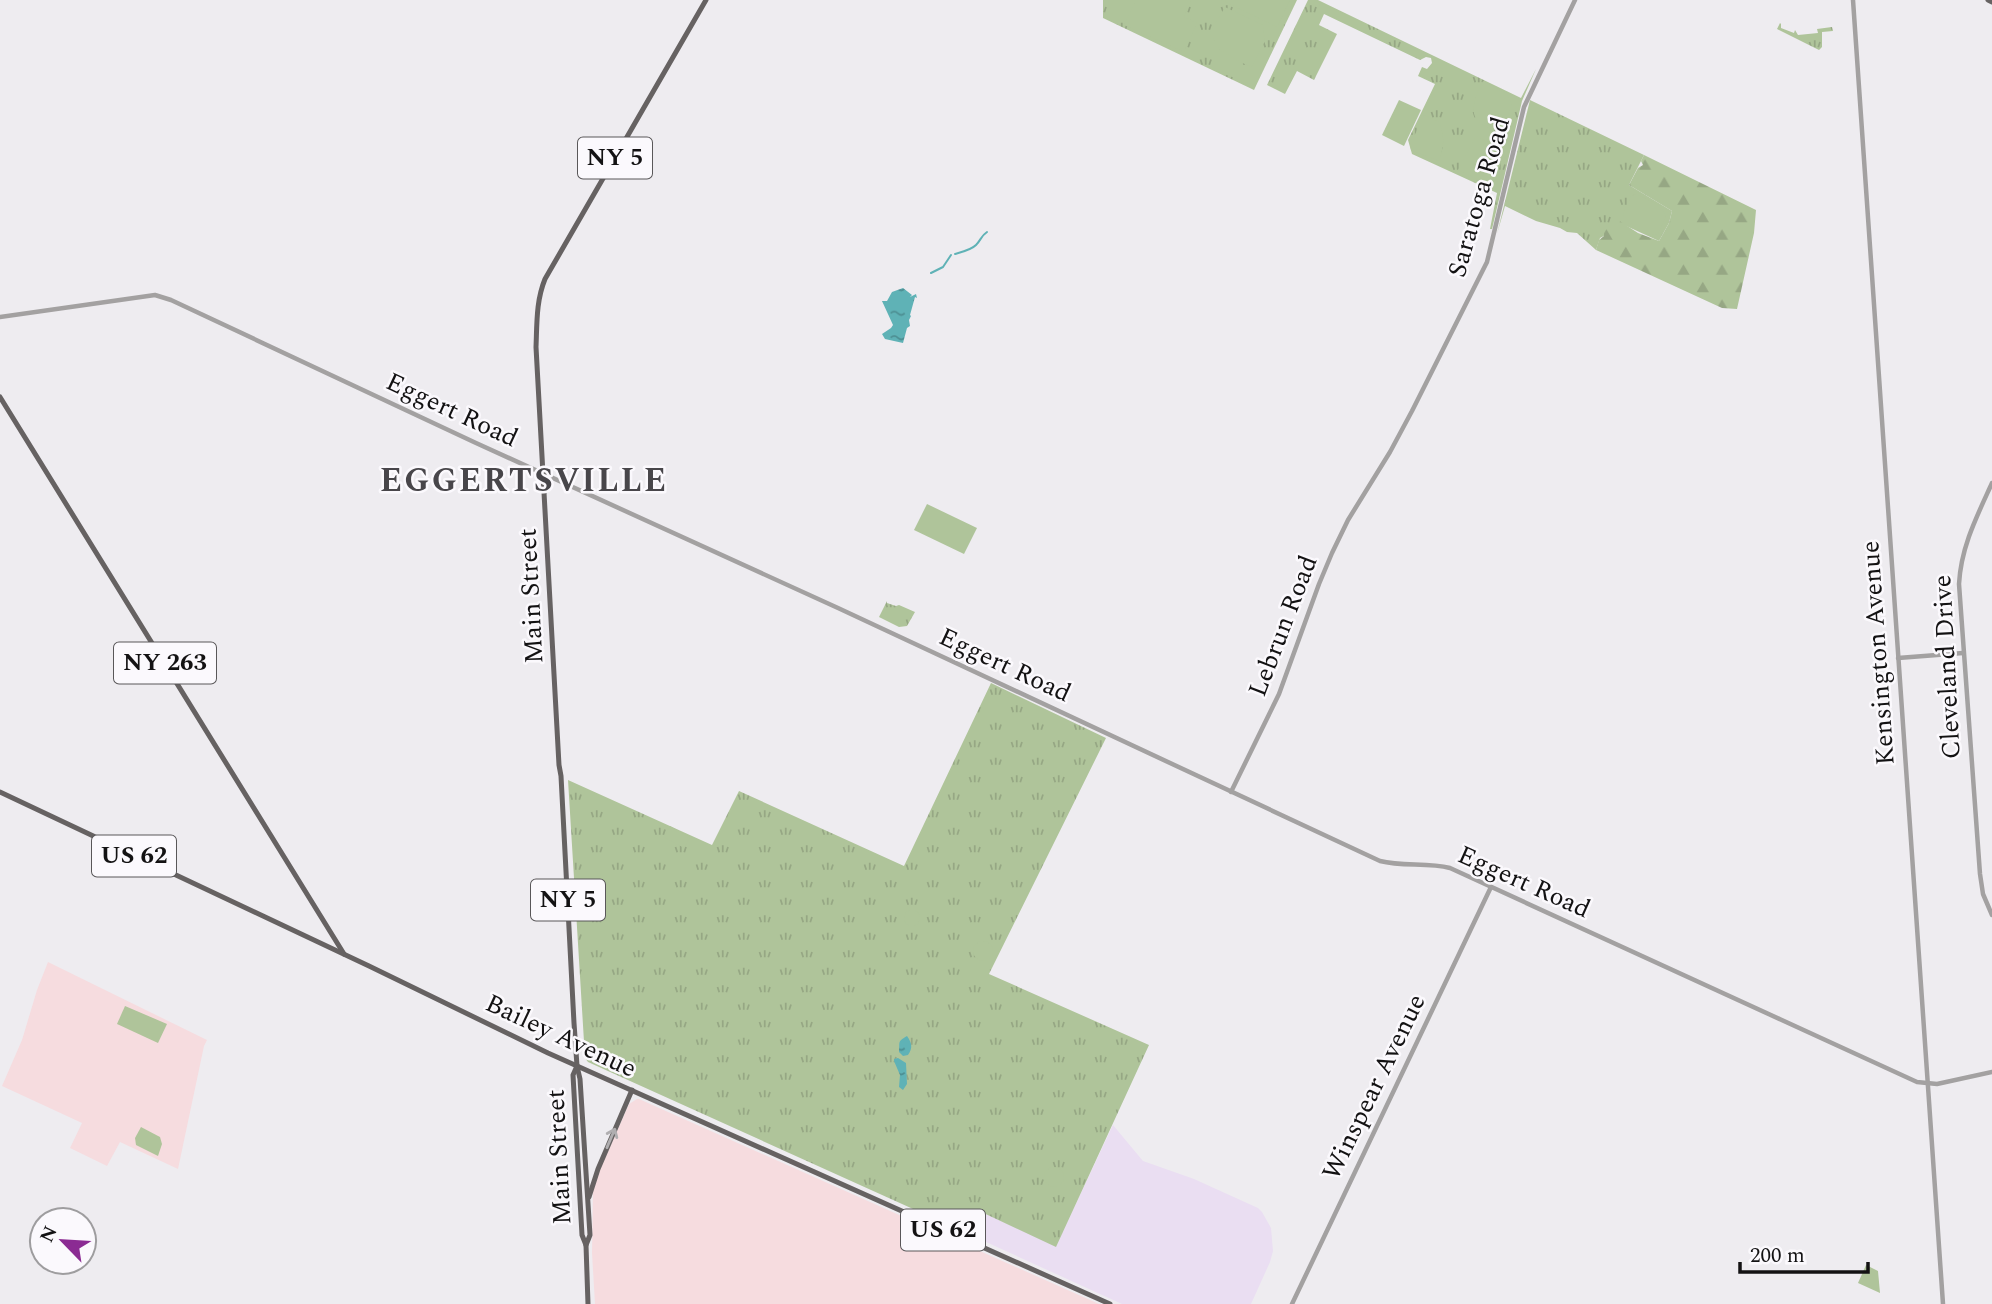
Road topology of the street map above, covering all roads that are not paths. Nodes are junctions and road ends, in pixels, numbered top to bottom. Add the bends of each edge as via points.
1 (706, 0) edge
2 (1575, 0) edge
3 (1853, 0) edge
4 (0, 317) edge
5 (0, 397) edge
6 (544, 473) junction
7 (1375, 477) joint
8 (1992, 483) edge
9 (1964, 653) junction
10 (1898, 658) junction
11 (0, 792) edge
12 (1231, 792) junction
13 (1491, 887) junction
14 (1992, 915) edge
15 (330, 929) junction
16 (321, 945) junction
17 (346, 956) junction
18 (577, 1066) junction
19 (1992, 1072) edge
20 (1928, 1084) junction
21 (632, 1090) junction
22 (588, 1204) junction
23 (586, 1245) junction
24 (588, 1304) edge
25 (1110, 1304) edge
26 (1292, 1304) edge
27 (1943, 1304) edge

1 - 6 main road, Main Street / NY 5 via 542,286 536,347
2 - 7 street, Saratoga Road via 1527,98 1486,262
3 - 10 street, Kensington Avenue
4 - 6 street, Eggert Road via 155,295
5 - 15 main road, NY 263
6 - 12 street, Eggert Road
6 - 18 main road, Main Street / NY 5
7 - 12 street, Lebrun Road via 1332,553 1284,684
8 - 9 street, Cleveland Drive via 1960,565
9 - 10 street
9 - 14 street, Cleveland Drive via 1978,854 1983,894
10 - 20 street, Kensington Avenue
11 - 16 main road, Bailey Avenue / US 62
12 - 13 street, Eggert Road via 1380,861 1450,868
13 - 20 street, Eggert Road
13 - 26 street, Winspear Avenue
15 - 16 main road via 330,940
15 - 17 main road, NY 263
16 - 17 main road, Bailey Avenue / US 62
17 - 18 main road, Bailey Avenue / US 62
18 - 21 main road, Bailey Avenue / US 62
18 - 22 main road, Main Street / NY 5
18 - 23 main road, Main Street / NY 5 via 573,1075
19 - 20 street, Eggert Road
20 - 27 street, Kensington Avenue
22 -> 21 main road
21 - 25 main road, Bailey Avenue / US 62
22 - 23 main road, Main Street / NY 5
23 - 24 main road, Main Street / NY 5

